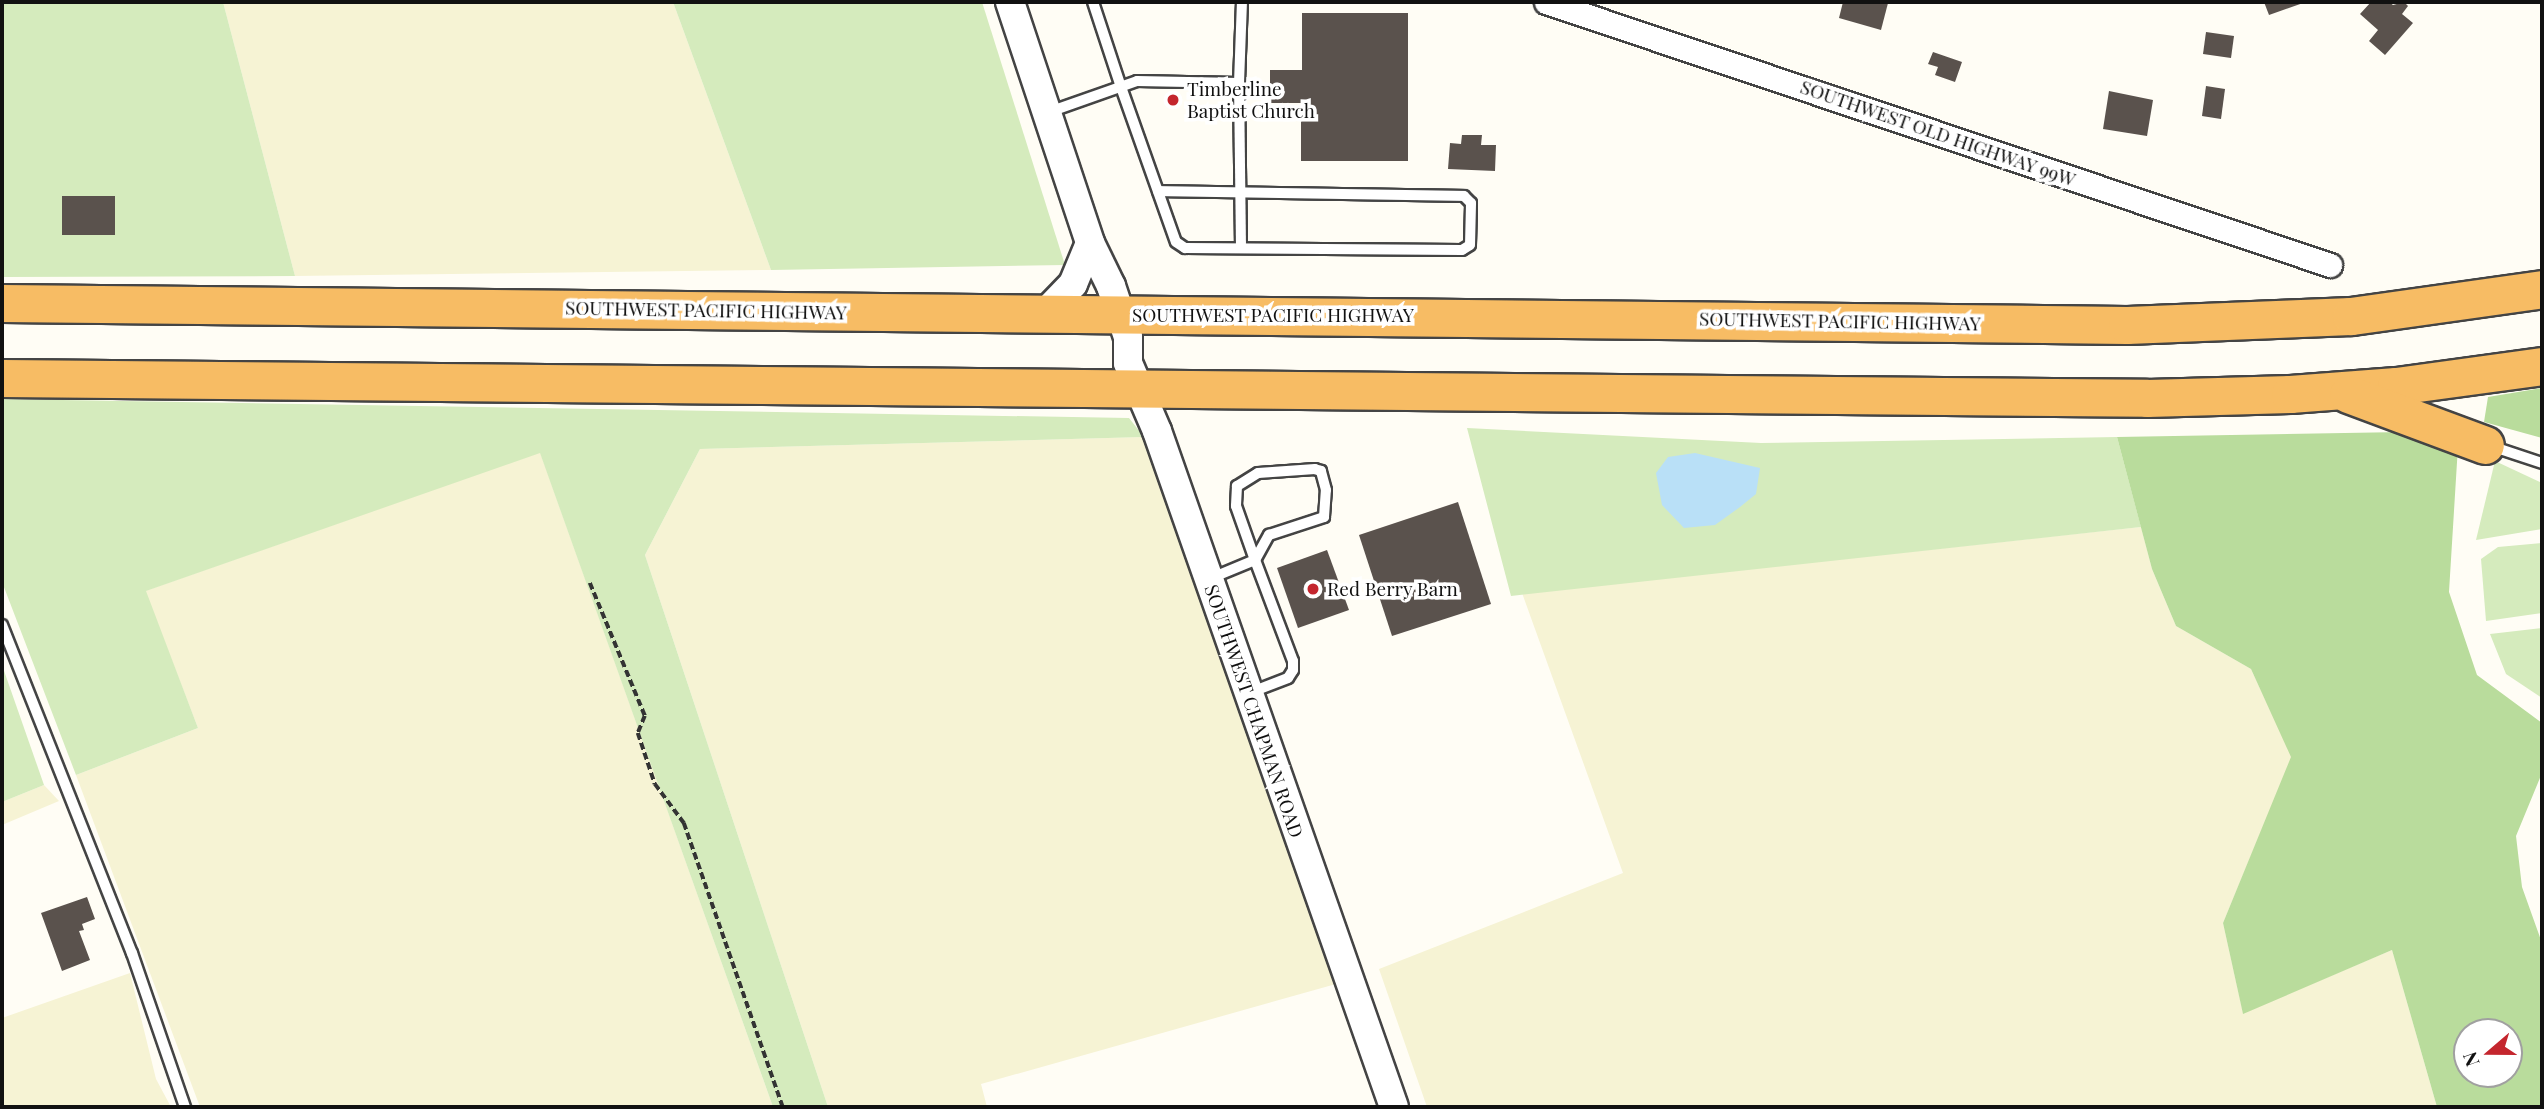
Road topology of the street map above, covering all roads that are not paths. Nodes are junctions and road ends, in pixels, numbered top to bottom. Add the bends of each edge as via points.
1 (1010, 2) edge
2 (1093, 2) edge
3 (1242, 2) edge
4 (1546, 2) edge
5 (1239, 83) junction
6 (1121, 87) junction
7 (1046, 113) junction
8 (1158, 191) junction
9 (1241, 192) junction
10 (1090, 243) junction
11 (1241, 248) junction
12 (2330, 265) dead end
13 (2542, 289) edge
14 (2, 303) edge
15 (1045, 313) junction
16 (1120, 314) junction
17 (2542, 366) edge
18 (2, 378) edge
19 (1139, 389) junction
20 (2337, 390) junction
21 (2486, 444) joint
22 (2542, 463) edge
23 (1255, 560) junction
24 (1209, 579) junction
25 (2, 625) edge
26 (1248, 693) junction
27 (185, 1107) edge
28 (1394, 1107) edge

1 - 7 street, SOUTHWEST CHAPMAN ROAD
2 - 6 lane
3 - 5 lane
4 - 12 street, SOUTHWEST OLD HIGHWAY 99W
5 - 6 lane via 1137,81
5 - 9 lane
6 - 7 lane
6 - 8 lane
7 - 10 street, SOUTHWEST CHAPMAN ROAD
8 - 9 lane
8 - 11 lane via 1176,242 1185,248
9 - 11 lane
9 - 11 lane via 1464,196 1471,203 1470,245 1462,250
10 - 15 street via 1073,284
10 - 16 street, SOUTHWEST CHAPMAN ROAD
13 - 16 highway, SOUTHWEST PACIFIC HIGHWAY via 2351,316 2181,324
14 - 15 highway, SOUTHWEST PACIFIC HIGHWAY
15 - 16 highway, SOUTHWEST PACIFIC HIGHWAY
16 - 19 street, SOUTHWEST CHAPMAN ROAD via 1128,337 1128,363
17 - 20 highway
18 - 19 highway
19 - 20 highway via 2077,398
19 - 24 street, SOUTHWEST CHAPMAN ROAD
20 - 21 highway
21 - 22 lane
23 - 23 lane via 1269,535 1324,517 1326,490 1321,471 1258,473 1237,486 1236,506
23 - 24 lane
23 - 26 lane via 1293,670 1289,678
24 - 26 street, SOUTHWEST CHAPMAN ROAD
25 - 27 lane via 132,953
26 - 28 street, SOUTHWEST CHAPMAN ROAD

